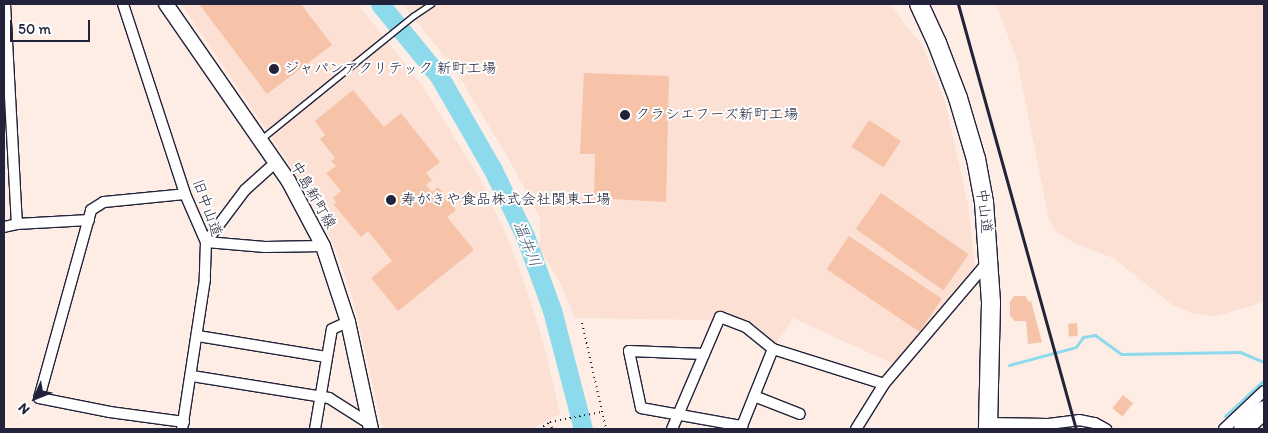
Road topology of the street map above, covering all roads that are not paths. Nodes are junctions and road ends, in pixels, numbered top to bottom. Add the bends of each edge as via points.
1 (5, 4) edge
2 (123, 4) edge
3 (166, 4) edge
4 (430, 4) edge
5 (919, 4) edge
6 (5, 17) edge
7 (261, 140) junction
8 (276, 162) junction
9 (9, 180) edge
10 (185, 194) junction
11 (89, 220) junction
12 (17, 224) junction
13 (4, 227) edge
14 (206, 242) junction
15 (323, 246) junction
16 (989, 260) junction
17 (348, 322) junction
18 (198, 336) junction
19 (773, 349) junction
20 (704, 354) junction
21 (326, 357) junction
22 (192, 376) junction
23 (884, 384) junction
24 (1264, 391) edge
25 (754, 396) junction
26 (321, 397) junction
27 (1264, 410) edge
28 (800, 414) dead end
29 (678, 415) junction
30 (183, 426) edge
31 (720, 426) edge
32 (988, 426) edge
33 (371, 427) edge
34 (316, 429) edge
35 (672, 429) edge
36 (856, 429) edge
37 (1106, 429) edge
38 (1224, 429) edge
39 (1243, 429) edge

1 - 6 street
2 - 10 street, 旧中山道
3 - 7 main road, 中島新町線
4 - 7 lane
5 - 16 highway, 中山道 via 949,71 966,124 984,202
6 - 9 street
7 - 8 main road, 中島新町線
8 - 14 street via 245,190
8 - 15 main road, 中島新町線
9 - 12 street
10 - 11 street via 104,202 91,210
10 - 14 street, 旧中山道
11 - 12 street
11 - 30 street via 40,398
12 - 13 street
14 - 15 street via 265,247
14 - 18 street, 旧中山道
15 - 17 main road, 中島新町線
16 - 23 street
16 - 32 highway, 中山道 via 991,344
17 - 21 street via 332,329
17 - 33 main road, 中島新町線
18 - 21 street
18 - 22 street, 旧中山道
19 - 20 street via 746,327 720,317
19 - 23 street
19 - 25 street
20 - 29 street
20 - 29 street via 629,351 641,408
21 - 26 street
22 - 26 street
22 - 30 street, 旧中山道
23 - 36 street
24 - 38 street
25 - 28 street
25 - 31 street via 742,426
26 - 33 street via 329,398
26 - 34 street
27 - 39 highway
29 - 31 street
29 - 35 street
32 - 37 street via 1079,420

